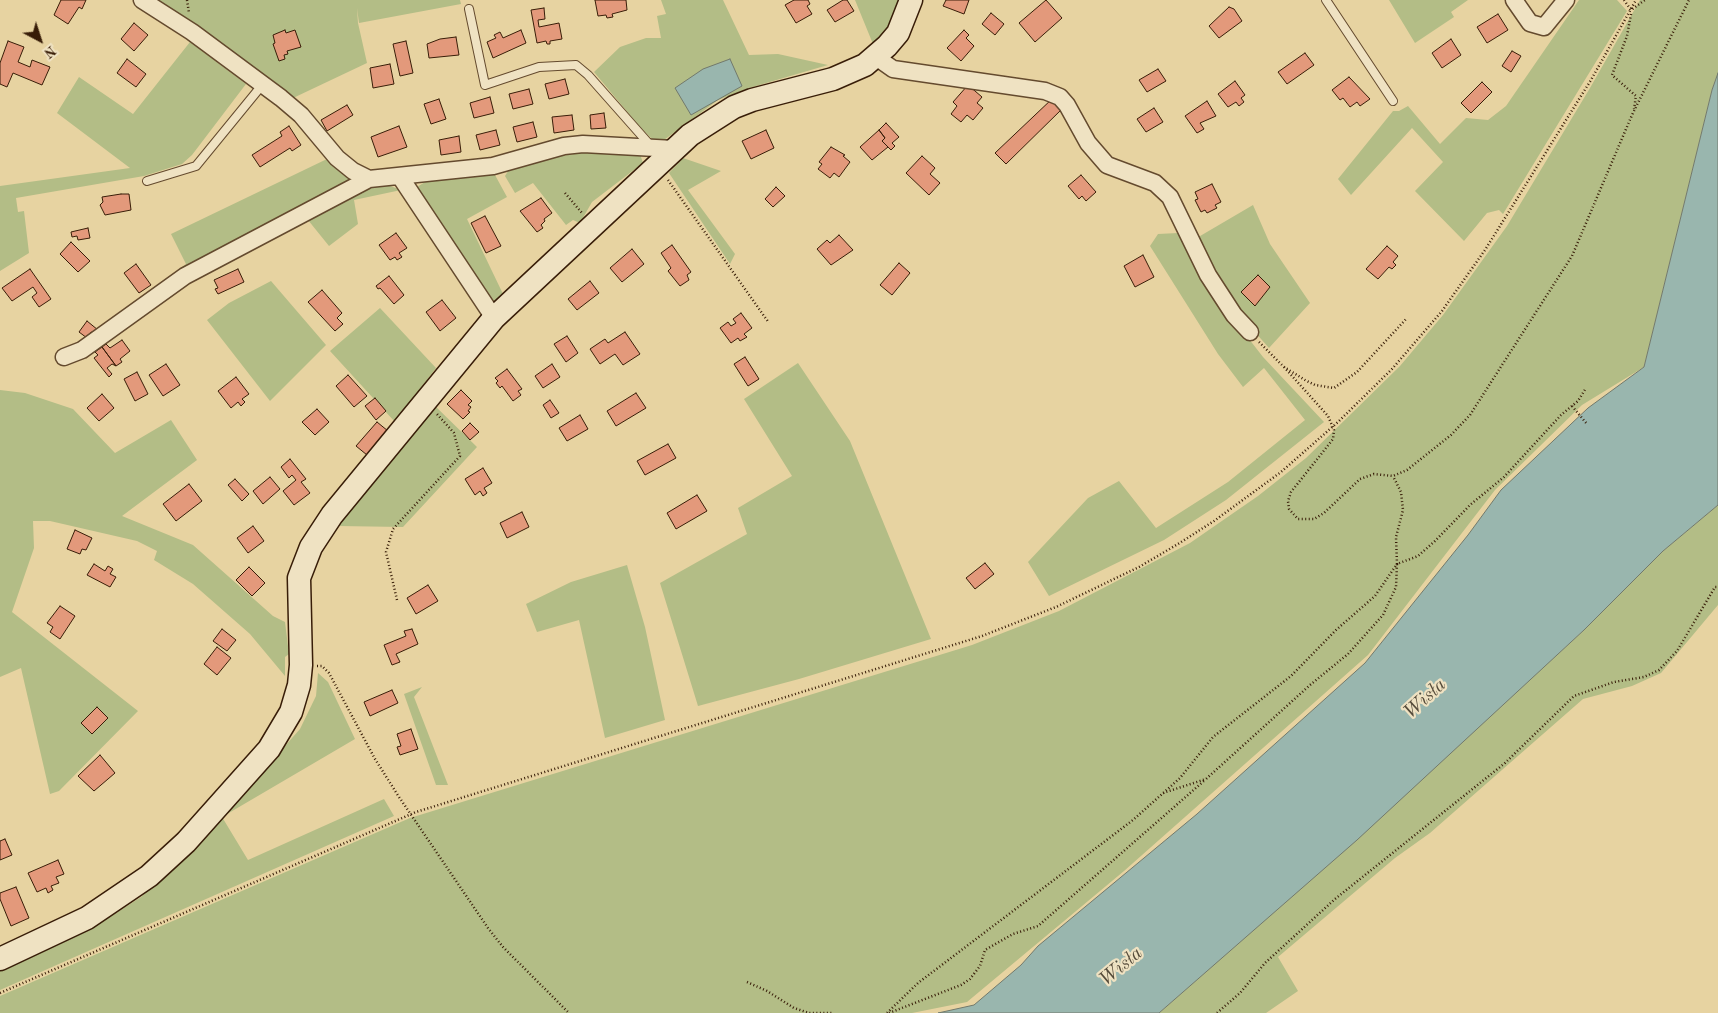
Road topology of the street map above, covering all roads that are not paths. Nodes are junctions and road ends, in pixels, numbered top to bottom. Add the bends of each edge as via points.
1 (142, 0) edge
2 (911, 0) edge
3 (1326, 0) edge
4 (1514, 0) edge
5 (1566, 0) edge
6 (468, 9) dead end
7 (876, 57) junction
8 (263, 84) junction
9 (1393, 101) dead end
10 (661, 154) junction
11 (401, 178) junction
12 (369, 180) junction
13 (147, 181) dead end
14 (494, 318) junction
15 (1250, 332) road end
16 (64, 357) dead end
17 (0, 959) edge

1 - 8 street
2 - 7 street via 898,33
3 - 9 lane
4 - 5 street via 1530,23 1544,27
6 - 10 lane via 485,84 539,67 576,65
7 - 10 street via 842,76 772,93 734,107
7 - 15 street via 893,69 1045,91 1060,97 1088,143 1107,165 1155,183 1170,197 1208,275
8 - 12 street via 301,115 337,158
8 - 13 lane via 196,166
10 - 11 street via 583,144 564,146 493,166
10 - 14 street
11 - 12 street
11 - 14 street
12 - 16 street via 184,276 82,350
14 - 17 street via 332,515 304,562 298,590 301,665 296,700 278,736 172,856 140,884 88,918

